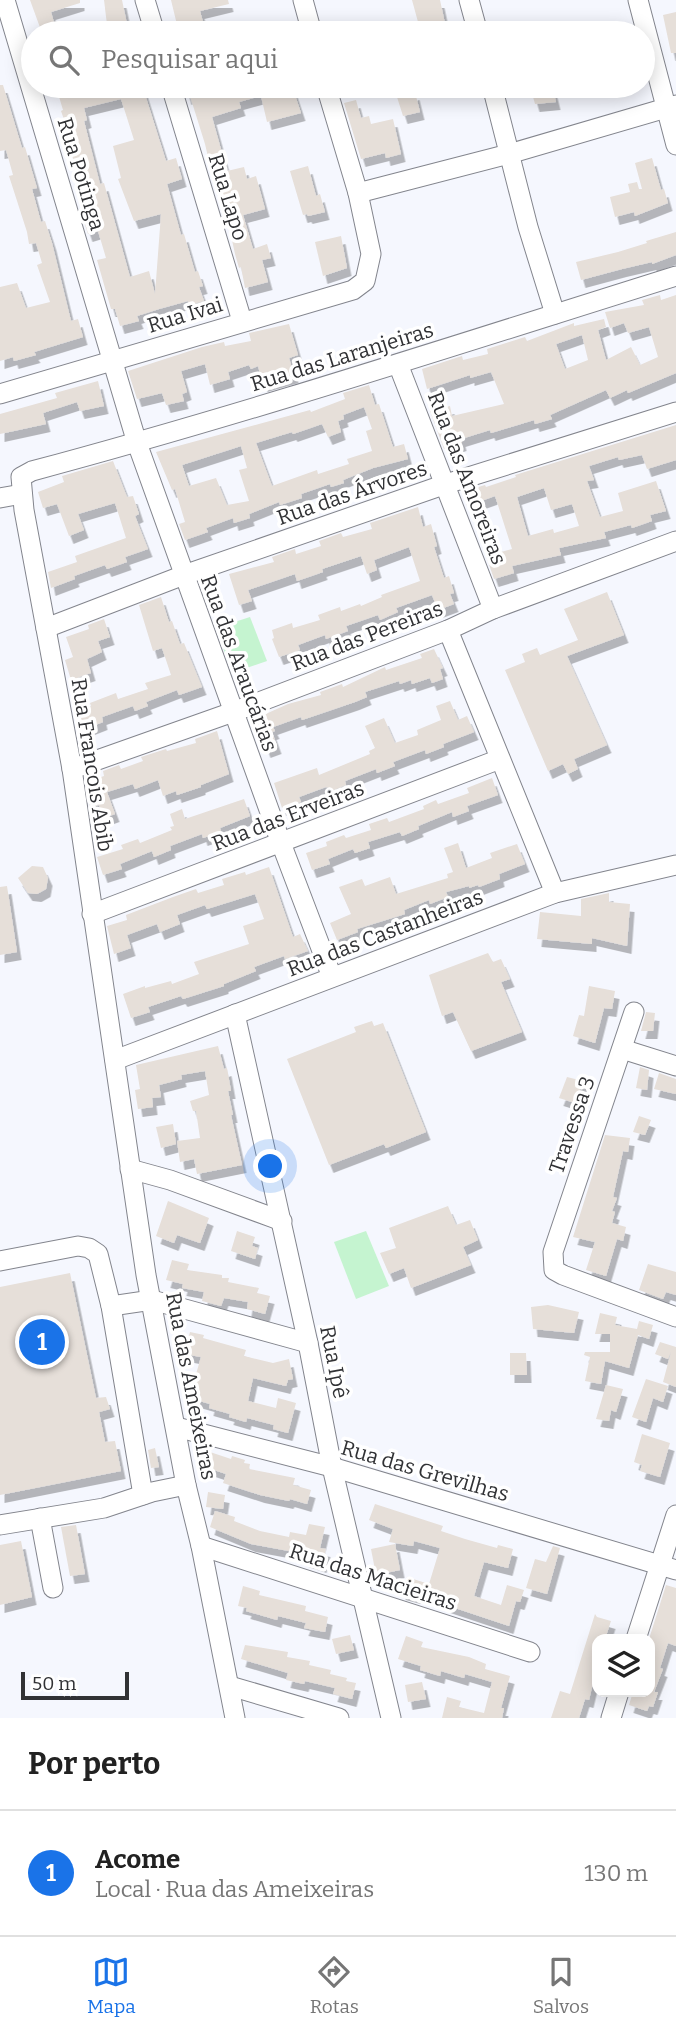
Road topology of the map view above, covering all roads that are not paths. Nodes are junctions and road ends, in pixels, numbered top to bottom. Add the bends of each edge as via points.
1 (5, 0) edge
2 (145, 0) edge
3 (303, 0) edge
4 (469, 0) edge
5 (638, 0) edge
6 (151, 21) edge
7 (309, 21) edge
8 (475, 21) edge
9 (644, 21) edge
10 (21, 53) edge
11 (655, 55) edge
12 (35, 98) edge
13 (175, 98) edge
14 (330, 98) edge
15 (495, 98) edge
16 (671, 107) edge
17 (676, 145) edge
18 (509, 154) junction
19 (358, 193) junction
20 (676, 276) edge
21 (555, 314) junction
22 (242, 321) junction
23 (114, 361) junction
24 (398, 364) junction
25 (0, 394) edge
26 (676, 412) edge
27 (137, 443) junction
28 (446, 484) junction
29 (22, 486) junction
30 (0, 498) edge
31 (676, 541) edge
32 (184, 575) junction
33 (493, 609) junction
34 (46, 628) junction
35 (448, 630) junction
36 (233, 712) junction
37 (500, 759) junction
38 (72, 769) junction
39 (281, 843) junction
40 (676, 865) edge
41 (555, 893) junction
42 (92, 914) junction
43 (332, 977) junction
44 (634, 1012) dead end
45 (235, 1014) junction
46 (622, 1049) junction
47 (115, 1059) junction
48 (676, 1066) edge
49 (130, 1169) junction
50 (282, 1222) junction
51 (0, 1261) edge
52 (152, 1300) junction
53 (111, 1306) junction
54 (676, 1317) edge
55 (308, 1343) junction
56 (176, 1427) junction
57 (332, 1467) junction
58 (186, 1485) junction
59 (144, 1495) junction
60 (676, 1515) edge
61 (40, 1518) junction
62 (0, 1525) edge
63 (201, 1546) junction
64 (668, 1567) edge
65 (53, 1588) dead end
66 (363, 1597) junction
67 (638, 1634) edge
68 (530, 1652) dead end
69 (230, 1686) junction
70 (617, 1697) edge
71 (235, 1718) edge
72 (339, 1718) edge
73 (391, 1718) edge
74 (611, 1718) edge

1 - 10 street, Rua Potinga
2 - 6 street
3 - 7 street
4 - 8 street
5 - 9 street
11 - 16 street
12 - 23 street, Rua Potinga
13 - 22 street, Rua Lapo
14 - 19 street
15 - 18 street
16 - 17 street
16 - 18 street
18 - 19 street
18 - 21 street
19 - 22 street, Rua Ivai via 371,254 365,281 353,290
20 - 21 street, Rua das Laranjeiras
21 - 24 street, Rua das Laranjeiras
22 - 23 street, Rua Ivai
23 - 25 street, Rua Ivai
23 - 27 street, Rua das Araucárias
24 - 27 street, Rua das Laranjeiras
24 - 28 street, Rua das Amoreiras
26 - 28 street, Rua das Árvores
27 - 29 street, Rua das Laranjeiras via 32,471
27 - 32 street, Rua das Araucárias
28 - 32 street, Rua das Árvores
28 - 33 street, Rua das Amoreiras
29 - 30 street, Rua das Laranjeiras
29 - 34 street, Rua Francois Abib
31 - 33 street, Rua das Pereiras
32 - 34 street, Rua das Árvores
32 - 36 street, Rua das Araucárias
33 - 35 street, Rua das Pereiras
34 - 38 street, Rua Francois Abib
35 - 36 street, Rua das Pereiras
35 - 37 street
36 - 38 street, Rua das Pereiras
36 - 39 street, Rua das Araucárias
37 - 39 street, Rua das Erveiras
37 - 41 street
38 - 42 street, Rua Francois Abib
39 - 42 street, Rua das Erveiras
39 - 43 street, Rua das Araucárias
40 - 41 street, Rua das Castanheiras
41 - 43 street, Rua das Castanheiras
42 - 47 street, Rua Francois Abib
43 - 45 street, Rua das Castanheiras
44 - 46 street, Travessa 3
45 - 47 street, Rua das Castanheiras
45 - 50 street, Rua Ipê
46 - 48 street
46 - 54 street, Travessa 3 via 553,1252 554,1269
47 - 49 street, Rua das Ameixeiras
49 - 50 street
49 - 52 street, Rua das Ameixeiras
50 - 55 street, Rua Ipê
51 - 53 street via 78,1246 89,1248 98,1254
52 - 53 street
52 - 55 street
52 - 56 street, Rua das Ameixeiras
53 - 59 street
55 - 57 street, Rua Ipê
56 - 57 street, Rua das Grevilhas
56 - 58 street, Rua das Ameixeiras
57 - 64 street, Rua das Grevilhas
57 - 66 street, Rua Ipê
58 - 59 street
58 - 63 street, Rua das Ameixeiras
59 - 61 street via 104,1508
60 - 64 street
61 - 62 street
61 - 65 street
63 - 66 street, Rua das Macieiras
63 - 69 street, Rua das Ameixeiras
64 - 67 street
66 - 68 street, Rua das Macieiras
66 - 73 street, Rua Ipê
69 - 71 street, Rua das Ameixeiras
69 - 72 street
70 - 74 street

